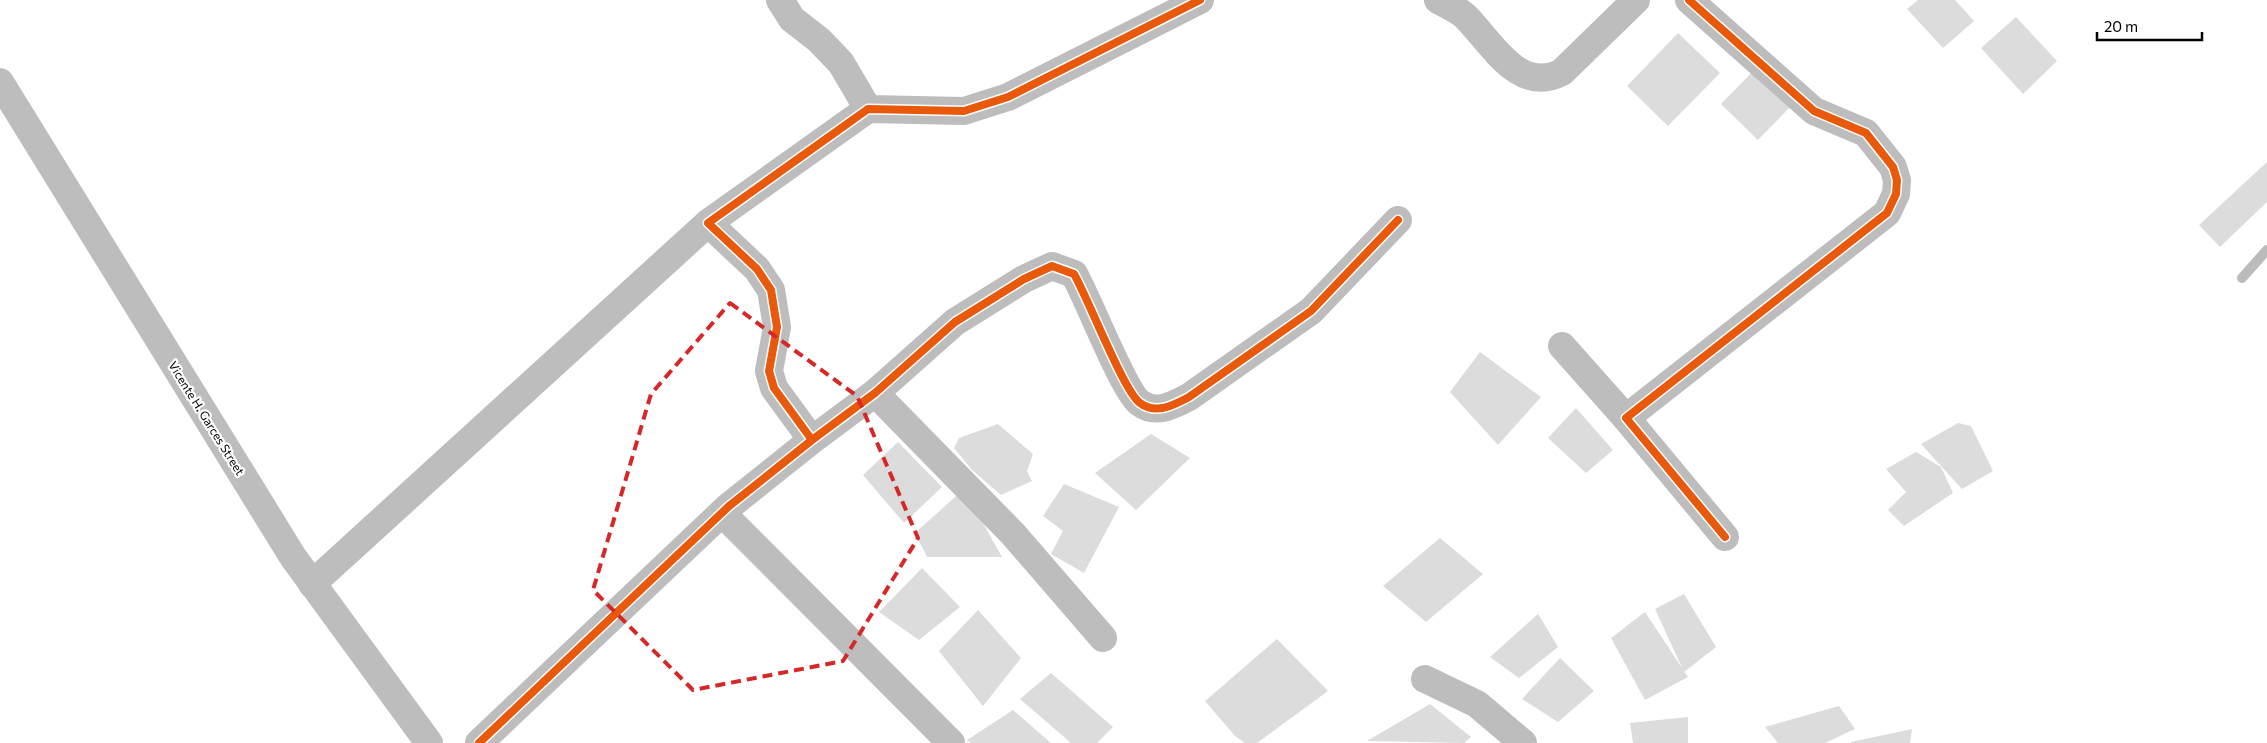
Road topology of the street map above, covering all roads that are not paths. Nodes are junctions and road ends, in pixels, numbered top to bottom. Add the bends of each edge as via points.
1 (780, 0) edge
2 (1200, 0) edge
3 (1438, 0) edge
4 (1636, 0) edge
5 (1689, 0) edge
6 (0, 82) edge
7 (868, 109) junction
8 (1398, 220) dead end
9 (708, 222) junction
10 (1562, 346) dead end
11 (876, 394) junction
12 (1626, 418) junction
13 (812, 440) junction
14 (722, 513) junction
15 (1725, 537) dead end
16 (312, 584) junction
17 (1103, 638) dead end
18 (1425, 679) dead end
19 (428, 743) edge
20 (479, 743) edge
21 (950, 743) edge
22 (1523, 743) edge

1 - 7 street via 792,19 841,62
2 - 7 street via 1008,98 964,111
3 - 4 street via 1463,14 1519,73 1537,79 1550,79 1562,72
5 - 12 street via 1814,111 1866,133 1893,167 1897,180 1896,194 1887,213
6 - 16 street, Vicente H. Garces Street
7 - 9 street
8 - 11 street via 1311,312 1189,397 1169,407 1153,409 1139,403 1128,388 1074,274 1052,266 1024,279 955,322
9 - 13 street via 757,269 771,290 777,327 769,371 774,388
9 - 16 street
10 - 12 street
11 - 13 street
11 - 17 street via 1013,534
12 - 15 street
13 - 14 street
14 - 20 street
14 - 21 street
16 - 19 street, Vicente H. Garces Street
18 - 22 street via 1477,704

